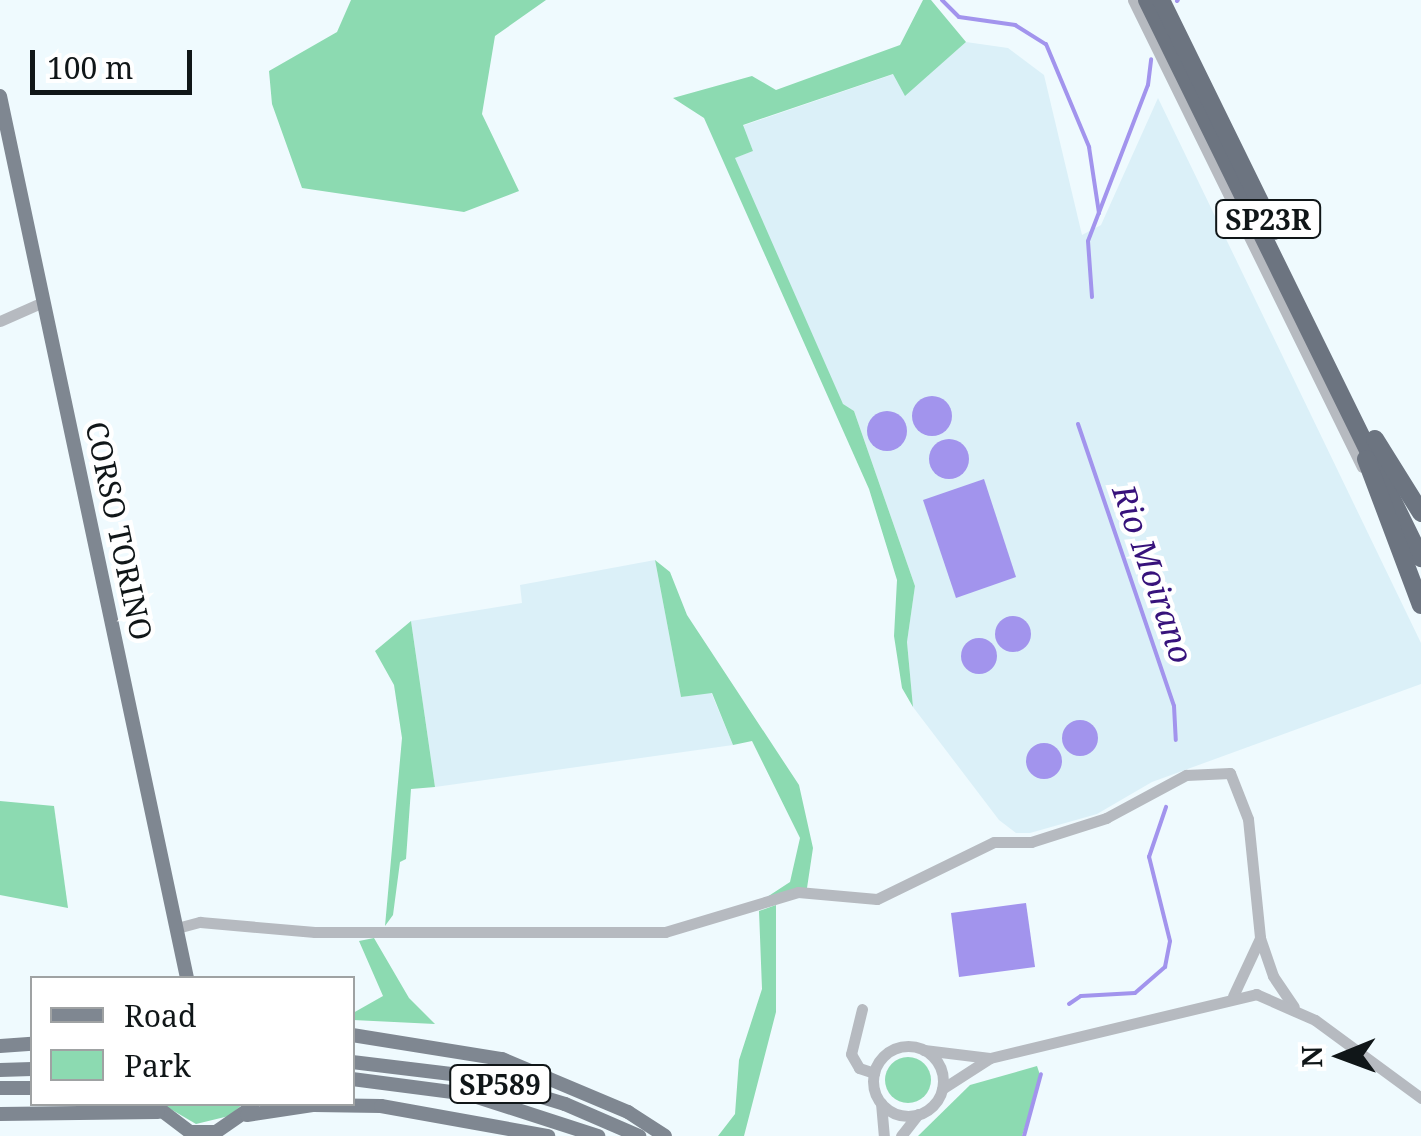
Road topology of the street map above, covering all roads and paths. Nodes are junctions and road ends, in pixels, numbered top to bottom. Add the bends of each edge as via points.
1 (1133, 0) edge
2 (1147, 0) edge
3 (1161, 0) edge
4 (0, 96) edge
5 (42, 302) junction
6 (0, 320) edge
7 (1367, 434) junction
8 (1374, 494) junction
9 (1421, 513) edge
10 (1421, 533) edge
11 (1421, 558) edge
12 (1421, 605) edge
13 (177, 928) junction
14 (1260, 938) junction
15 (188, 976) edge
16 (1233, 996) junction
17 (1294, 1007) junction
18 (862, 1008) dead end
19 (355, 1035) edge
20 (30, 1044) edge
21 (0, 1046) edge
22 (924, 1050) junction
23 (990, 1058) junction
24 (355, 1062) edge
25 (30, 1069) edge
26 (0, 1070) edge
27 (874, 1073) junction
28 (355, 1080) edge
29 (0, 1088) edge
30 (30, 1088) edge
31 (942, 1089) junction
32 (1421, 1098) edge
33 (882, 1103) junction
34 (355, 1105) edge
35 (305, 1106) edge
36 (155, 1108) edge
37 (0, 1114) edge
38 (918, 1114) junction
39 (243, 1119) edge
40 (193, 1134) edge
41 (548, 1136) edge
42 (598, 1136) edge
43 (639, 1136) edge
44 (665, 1136) edge
45 (884, 1136) edge
46 (901, 1136) edge

1 - 8 street
2 - 7 highway, SP23R
3 - 7 highway, SP23R
4 - 5 main road, CORSO TORINO
5 - 6 street
5 - 13 main road, CORSO TORINO
7 - 8 highway
7 - 9 highway
7 - 10 highway, SP23R
7 - 11 highway, SP23R
8 - 12 highway
13 - 14 street via 200,922 365,933 665,932 798,892 877,900 1004,840 1031,842 1106,818 1186,774 1230,774 1248,819
13 - 15 main road, CORSO TORINO
14 - 16 street
14 - 17 street via 1273,976
16 - 17 street via 1266,996
16 - 23 street
17 - 32 street
18 - 27 street via 851,1054 860,1068
19 - 44 main road via 502,1059 596,1097
20 - 21 main road
22 - 23 street
22 - 27 street via 894,1049
22 - 31 street via 940,1066
23 - 31 street
24 - 43 main road, SP589 via 476,1077
25 - 26 main road
27 - 33 street
28 - 42 main road, SP589 via 468,1094
29 - 30 main road
31 - 38 street
33 - 38 street via 898,1114
33 - 45 street
34 - 41 main road
35 - 39 main road
36 - 37 main road
36 - 40 main road
38 - 46 street
39 - 40 main road

